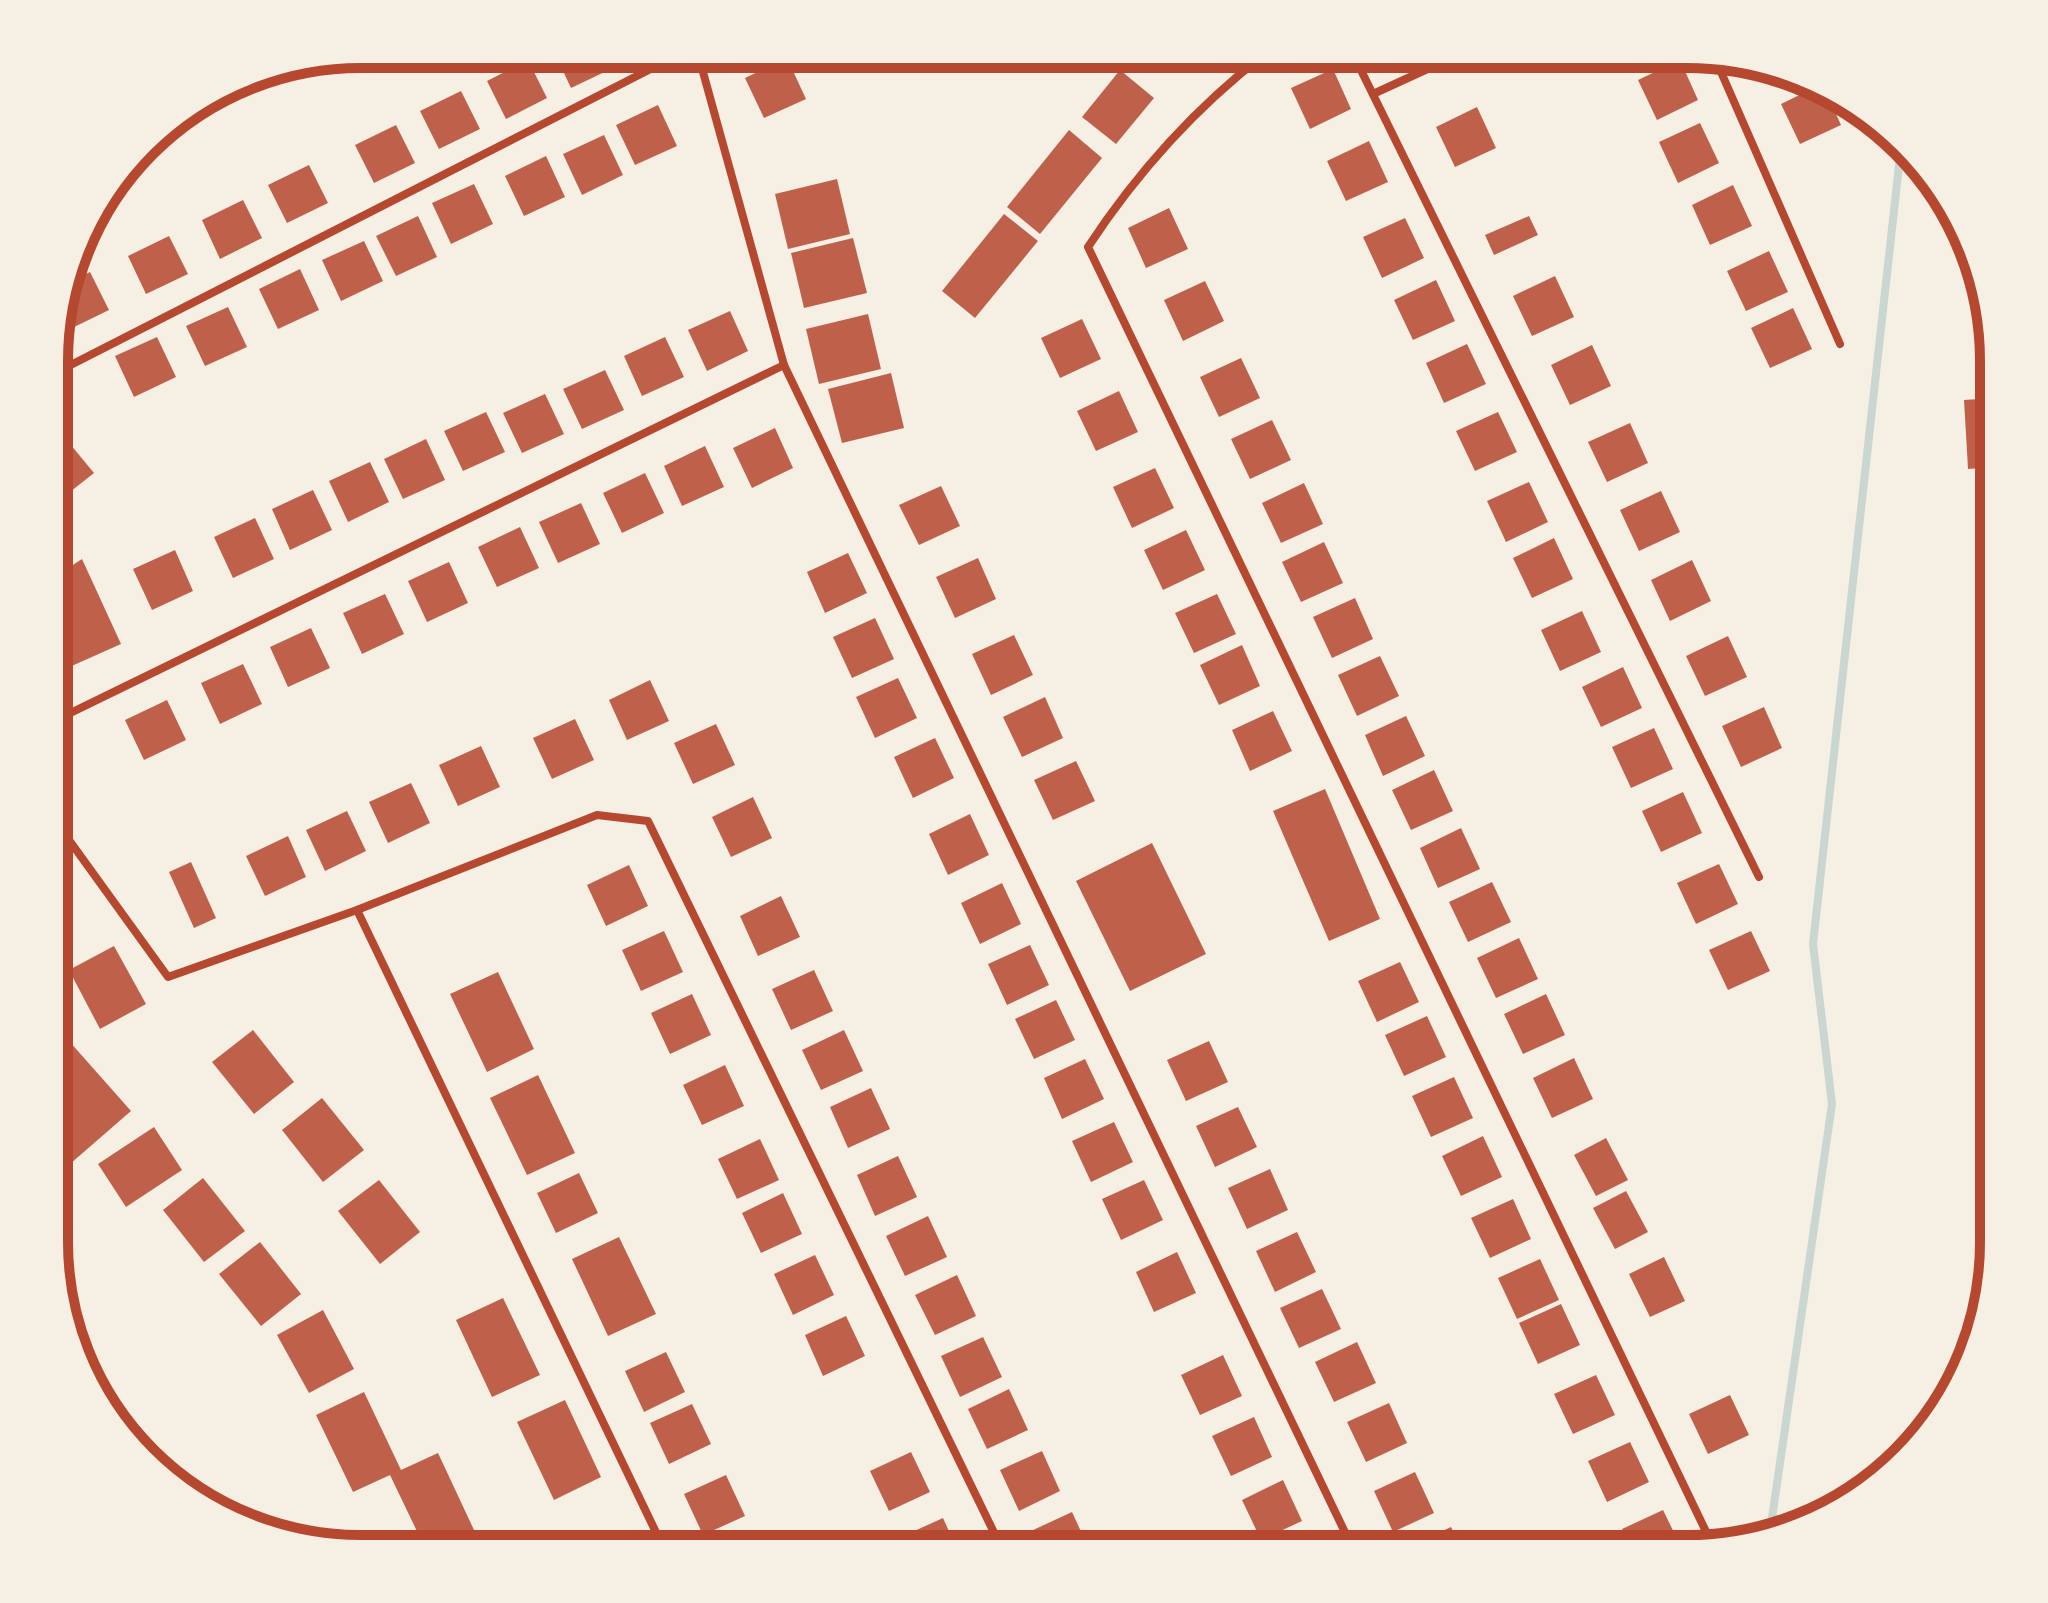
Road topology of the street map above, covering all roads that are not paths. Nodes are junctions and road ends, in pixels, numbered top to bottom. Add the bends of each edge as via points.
1 (653, 68) edge
2 (702, 68) edge
3 (1249, 68) edge
4 (1360, 68) edge
5 (1430, 68) edge
6 (1720, 71) edge
7 (1373, 94) junction
8 (1840, 344) dead end
9 (784, 365) junction
10 (68, 366) edge
11 (68, 714) edge
12 (68, 839) edge
13 (1759, 877) dead end
14 (357, 910) junction
15 (1707, 1534) edge
16 (657, 1535) edge
17 (995, 1535) edge
18 (1346, 1535) edge

1 - 10 street
2 - 9 street
3 - 15 street via 1199,111 1124,191 1088,247
4 - 7 street
5 - 7 street
6 - 8 street
7 - 13 street
9 - 11 street
9 - 18 street
12 - 14 street via 168,977
14 - 16 street
14 - 17 street via 597,815 648,821

